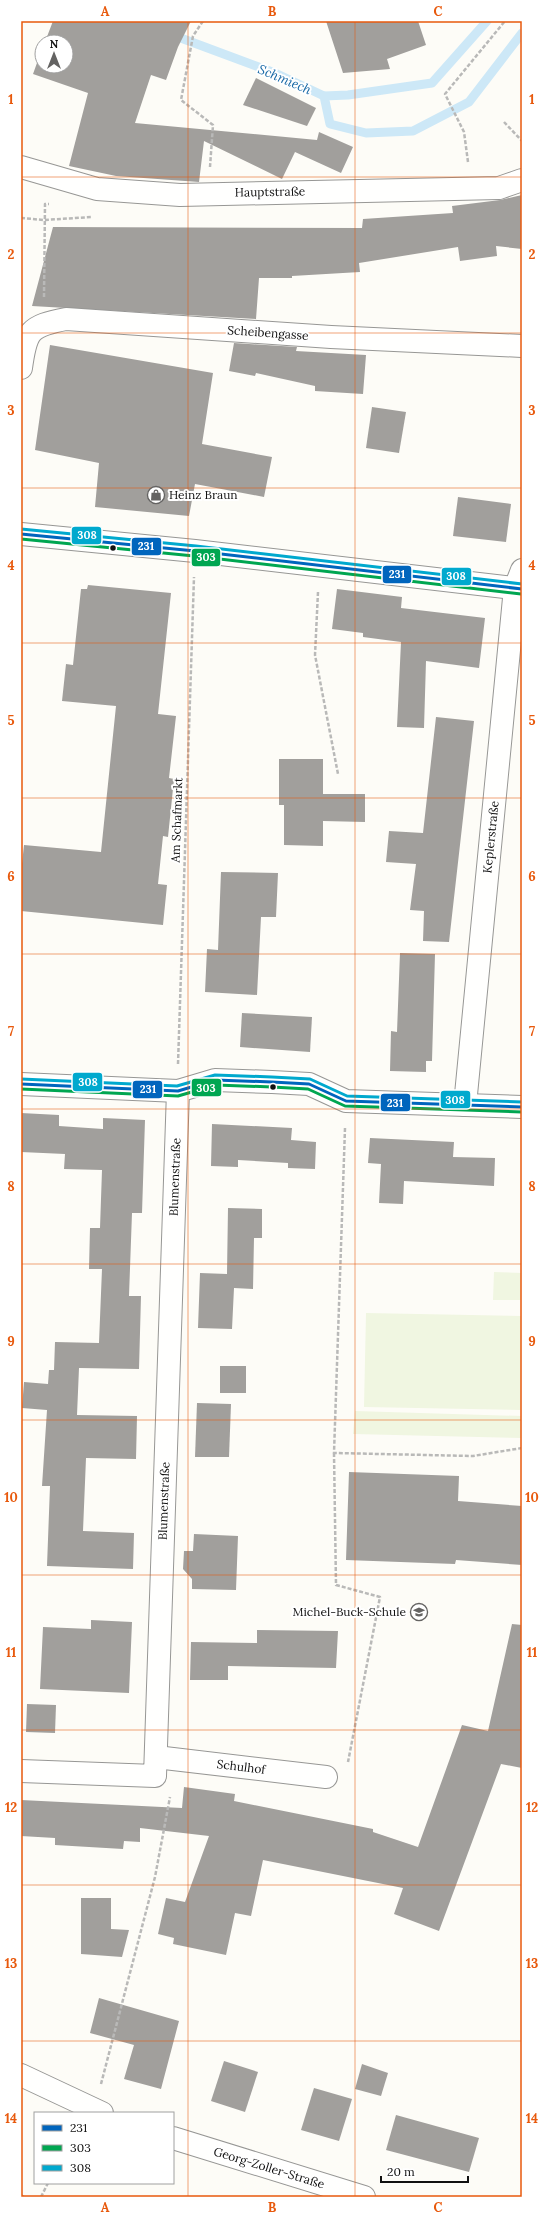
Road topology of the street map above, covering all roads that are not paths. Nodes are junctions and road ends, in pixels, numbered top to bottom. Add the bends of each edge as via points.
1 (21, 167) edge
2 (522, 180) edge
3 (522, 346) edge
4 (21, 368) edge
5 (21, 534) edge
6 (520, 582) edge
7 (21, 1084) edge
8 (178, 1090) junction
9 (465, 1105) junction
10 (522, 1108) edge
11 (156, 1767) junction
12 (21, 1771) edge
13 (326, 1777) road end
14 (21, 2075) edge
15 (98, 2111) edge
16 (174, 2138) edge
17 (364, 2197) edge

1 - 2 street, Hauptstraße via 97,190 180,195 499,188
3 - 4 street, Scheibengasse via 66,320 43,323 33,329 24,343
5 - 6 street via 319,566
6 - 9 street, Keplerstraße
7 - 8 street
8 - 9 street via 215,1080 309,1084 346,1101
8 - 11 street, Blumenstraße
9 - 10 street
11 - 12 street
11 - 13 street, Schulhof
14 - 15 street
16 - 17 street, Georg-Zoller-Straße

